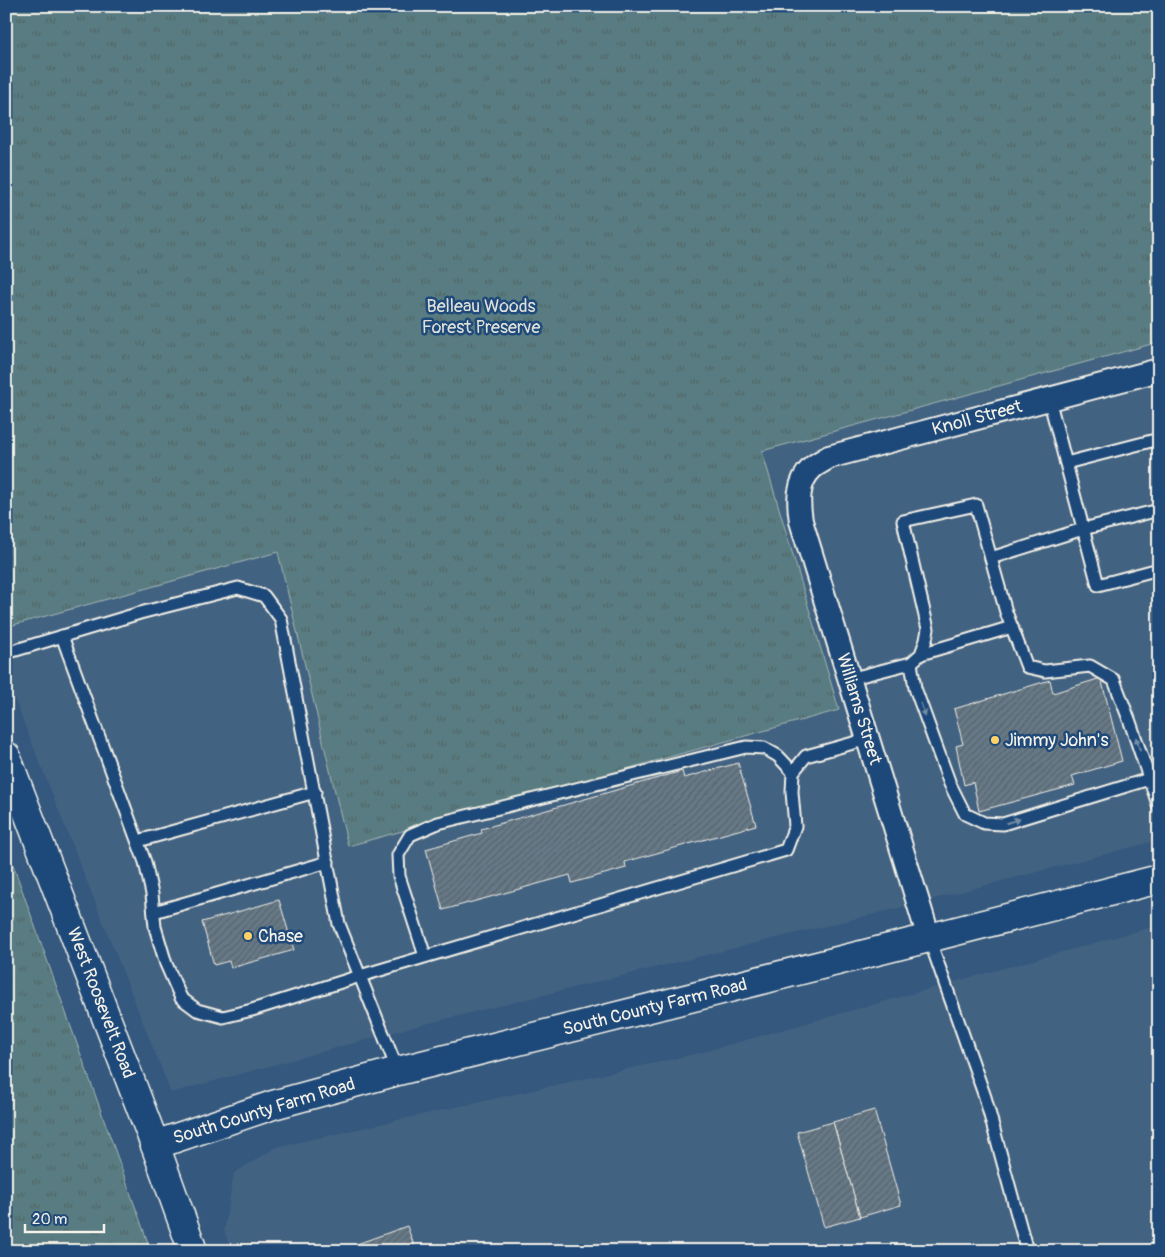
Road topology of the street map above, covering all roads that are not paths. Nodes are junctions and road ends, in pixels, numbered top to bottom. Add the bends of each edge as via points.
1 (1159, 370) edge
2 (1049, 399) junction
3 (1159, 439) edge
4 (1066, 463) junction
5 (803, 479) joint
6 (1159, 510) edge
7 (1083, 529) junction
8 (991, 558) junction
9 (1159, 570) edge
10 (1012, 627) junction
11 (62, 636) junction
12 (6, 653) edge
13 (921, 654) junction
14 (911, 663) junction
15 (849, 679) junction
16 (868, 739) junction
17 (6, 756) edge
18 (793, 772) junction
19 (1149, 779) junction
20 (314, 792) junction
21 (1159, 807) edge
22 (138, 841) junction
23 (328, 862) junction
24 (1159, 878) edge
25 (154, 912) junction
26 (929, 938) junction
27 (425, 956) junction
28 (360, 976) junction
29 (398, 1071) junction
30 (155, 1145) junction
31 (193, 1251) edge
32 (1027, 1251) edge

1 - 2 street, Knoll Street
2 - 4 lane
2 - 5 street, Knoll Street via 829,458 812,467
3 - 4 lane
4 - 7 lane
5 - 15 street, Williams Street via 798,500 801,521
6 - 7 lane
7 - 8 lane
7 - 9 lane via 1098,585
8 - 10 lane
8 - 13 lane via 976,506 903,521 928,629
10 - 13 lane
19 -> 10 lane via 1114,680 1090,666 1046,671 1027,667
11 - 12 lane
11 - 20 lane via 238,588 264,596 281,620
11 - 22 lane
13 - 14 lane
14 - 15 lane
14 -> 19 lane via 915,688 950,784 965,814 984,823 1003,824
15 - 16 street, Williams Street
16 - 18 lane via 806,756
16 - 26 street, Williams Street
17 - 30 main road, West Roosevelt Road
18 - 27 lane via 795,826 786,850
18 - 27 lane via 778,756 764,748 746,748 438,823 410,835 398,855 399,876
19 - 21 lane
20 - 22 lane
20 - 23 lane
22 - 25 lane via 150,878
23 - 25 lane
23 - 28 lane via 339,924
24 - 26 main road, South County Farm Road
25 - 28 lane via 155,928 166,964 181,998 196,1010 223,1017
26 - 29 main road, South County Farm Road
26 - 32 lane via 985,1097
27 - 28 lane
28 - 29 lane
29 - 30 main road, South County Farm Road via 274,1105
30 - 31 main road, West Roosevelt Road

